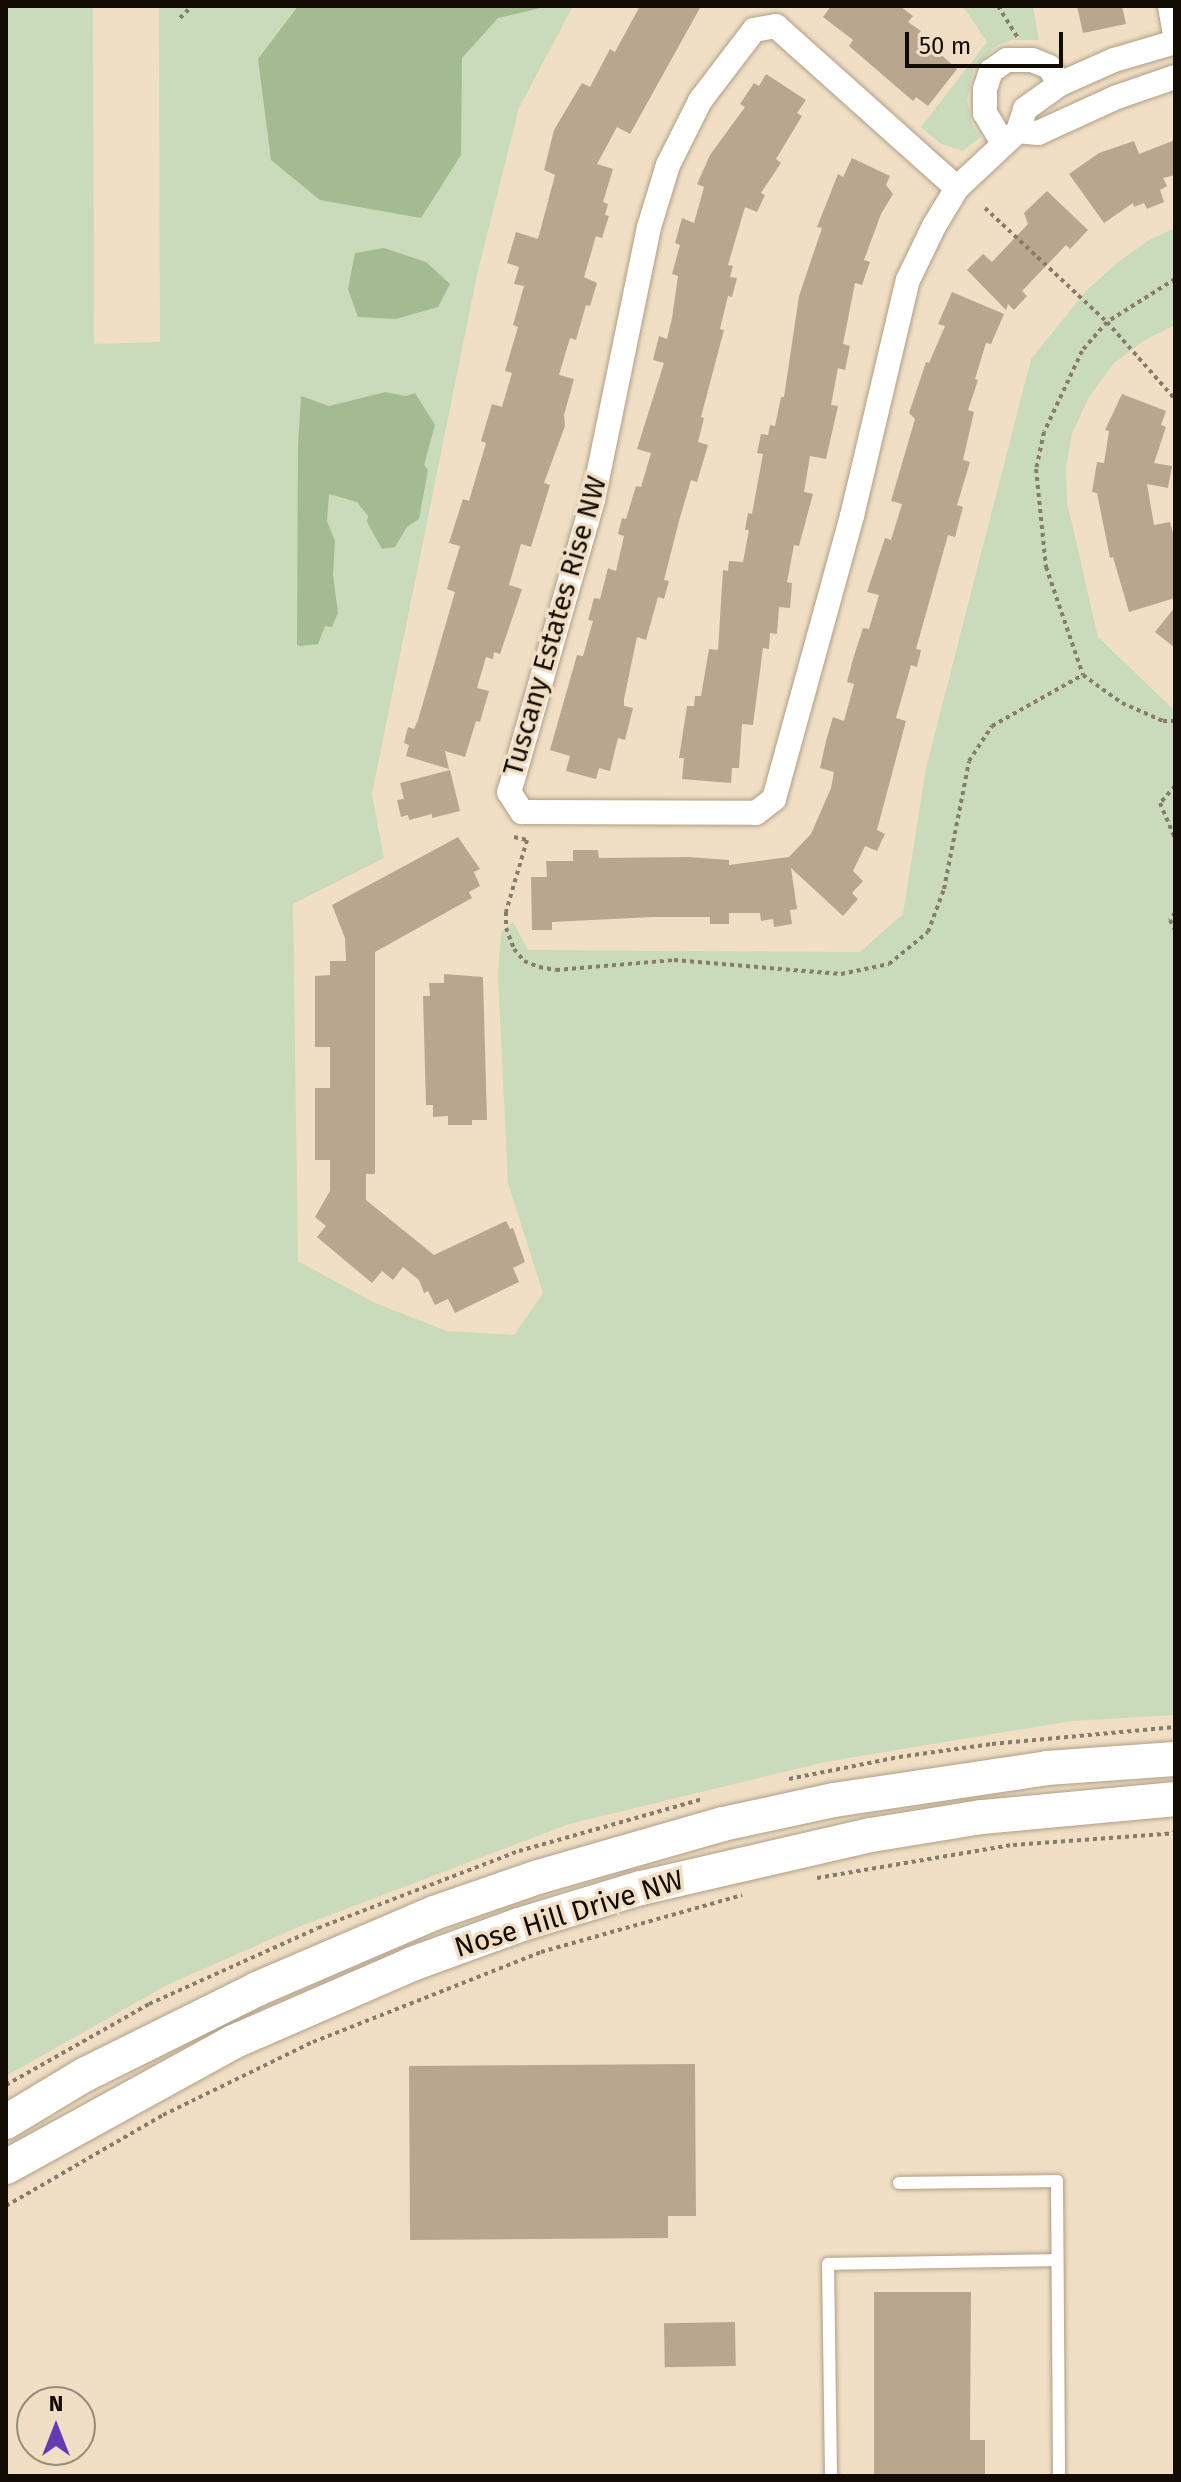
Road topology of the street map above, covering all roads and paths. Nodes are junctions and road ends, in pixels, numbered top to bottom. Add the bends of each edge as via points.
1 (192, 6) edge
2 (998, 6) edge
3 (1170, 6) edge
4 (180, 18) dead end
5 (1175, 33) edge
6 (1020, 42) dead end
7 (1175, 42) edge
8 (1175, 77) edge
9 (1060, 84) junction
10 (1010, 137) junction
11 (957, 188) junction
12 (985, 208) dead end
13 (1175, 279) edge
14 (1107, 322) junction
15 (1175, 399) edge
16 (1083, 675) junction
17 (1175, 721) edge
18 (1175, 786) edge
19 (514, 837) dead end
20 (1175, 838) edge
21 (1175, 913) edge
22 (1175, 930) edge
23 (1175, 1759) edge
24 (1175, 1799) edge
25 (1175, 1833) edge
26 (802, 1880) dead end
27 (743, 1895) dead end
28 (6, 2122) edge
29 (6, 2167) edge
30 (899, 2183) dead end
31 (6, 2206) edge
32 (1057, 2260) junction
33 (831, 2476) edge
34 (1059, 2476) edge

1 - 4 path
2 - 6 path
3 - 5 street
7 - 9 street, Tuscany Estates Rise NW via 1114,60
8 - 10 street via 1038,133
9 - 10 street, Tuscany Estates Rise NW via 1025,109
9 - 10 street via 1049,67 1032,60 1007,60 991,71 985,113
10 - 11 street, Tuscany Estates Rise NW
11 - 11 street, Tuscany Estates Rise NW via 908,280 852,516 774,799 756,813 522,812 509,792 593,500 649,227 668,165 700,101 754,30 776,26
12 - 14 path
13 - 14 path
14 - 15 path
14 - 16 path via 1082,351 1060,393 1036,469 1046,567
16 - 17 path via 1122,703
16 - 19 path via 992,726 969,761 944,889 928,932 889,964 841,974 674,960 539,967 524,961 506,928 527,840
18 - 20 path via 1160,803
21 - 22 path via 1170,920
23 - 28 street, Nose Hill Drive NW via 1047,1768 834,1800 723,1824 538,1877 434,1913 257,1989 84,2075
24 - 29 street, Nose Hill Drive NW via 982,1817 871,1835 684,1877 519,1925 412,1964 233,2042
25 - 26 path via 1013,1845
27 - 31 path via 541,1952 313,2042 163,2115
30 - 32 lane via 1057,2181
32 - 33 lane via 828,2264
32 - 34 lane

